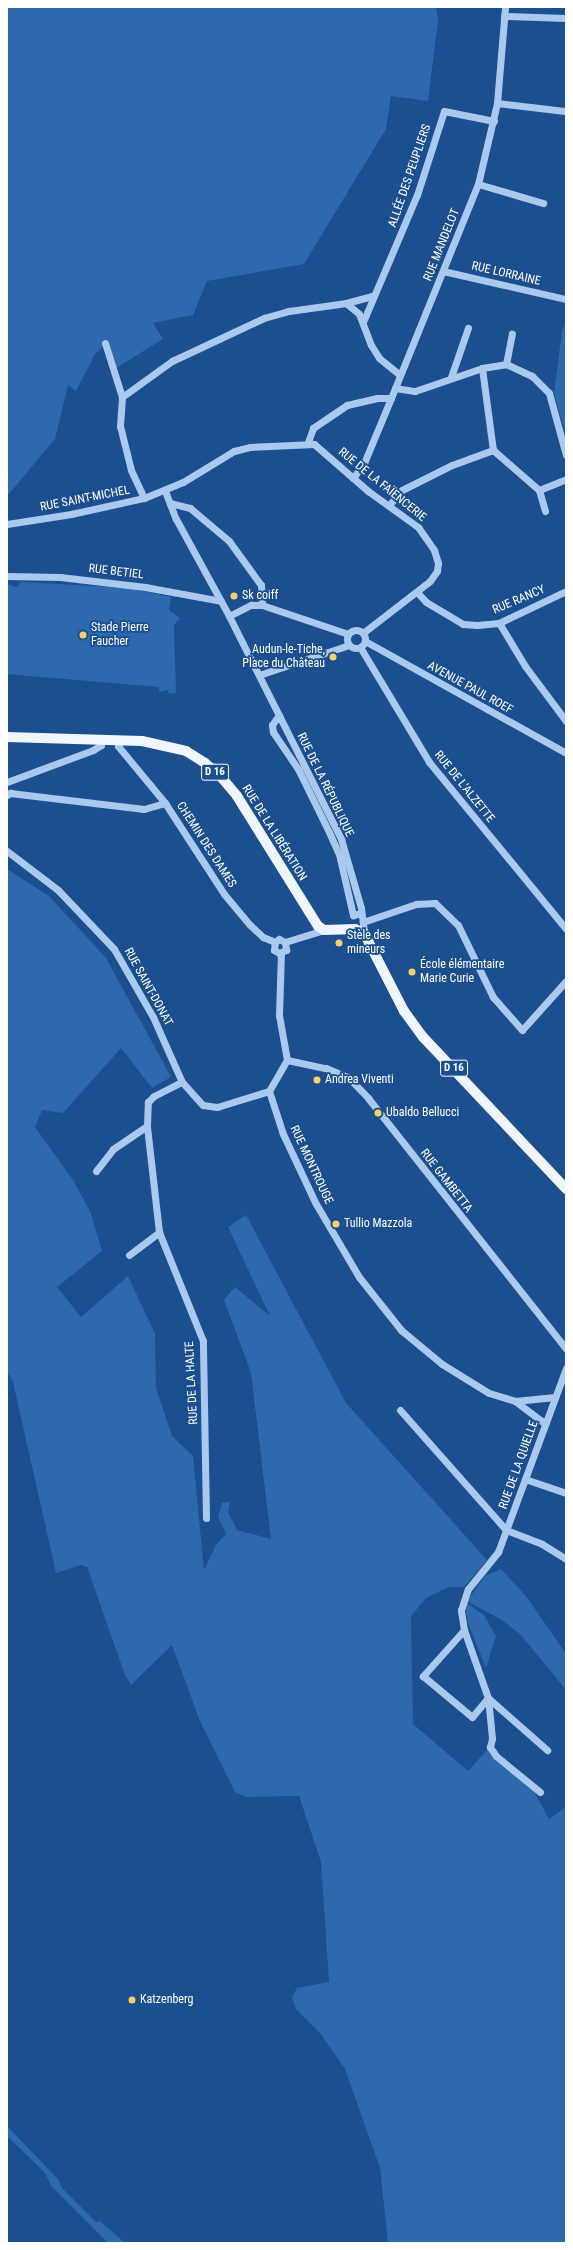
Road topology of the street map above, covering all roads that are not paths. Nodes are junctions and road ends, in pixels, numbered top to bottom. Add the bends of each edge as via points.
1 (505, 7) edge
2 (504, 16) junction
3 (566, 18) edge
4 (497, 103) junction
5 (565, 111) edge
6 (494, 121) junction
7 (478, 184) junction
8 (543, 203) dead end
9 (443, 271) junction
10 (373, 296) junction
11 (565, 299) dead end
12 (346, 303) junction
13 (363, 322) junction
14 (468, 328) dead end
15 (512, 334) dead end
16 (105, 343) dead end
17 (506, 364) junction
18 (482, 368) junction
19 (400, 375) junction
20 (451, 377) junction
21 (395, 388) junction
22 (122, 397) junction
23 (392, 398) junction
24 (308, 442) junction
25 (493, 450) junction
26 (566, 455) edge
27 (353, 478) junction
28 (566, 479) edge
29 (539, 490) junction
30 (165, 491) junction
31 (144, 498) junction
32 (170, 503) junction
33 (390, 504) junction
34 (545, 511) dead end
35 (7, 524) edge
36 (7, 576) edge
37 (566, 591) edge
38 (417, 592) junction
39 (221, 602) junction
40 (262, 605) junction
41 (229, 616) junction
42 (499, 623) junction
43 (363, 633) junction
44 (348, 634) junction
45 (363, 644) junction
46 (349, 645) junction
47 (259, 675) junction
48 (279, 715) junction
49 (566, 720) edge
50 (7, 737) edge
51 (102, 740) junction
52 (119, 740) junction
53 (566, 753) edge
54 (7, 783) edge
55 (8, 794) edge
56 (165, 803) junction
57 (7, 850) edge
58 (361, 913) junction
59 (363, 922) junction
60 (566, 929) edge
61 (324, 930) junction
62 (364, 933) junction
63 (275, 942) junction
64 (285, 942) junction
65 (281, 953) junction
66 (566, 981) edge
67 (287, 1060) junction
68 (182, 1082) junction
69 (268, 1090) junction
70 (148, 1126) junction
71 (96, 1171) dead end
72 (566, 1189) edge
73 (159, 1232) junction
74 (129, 1255) dead end
75 (566, 1349) edge
76 (566, 1368) edge
77 (564, 1377) edge
78 (555, 1397) junction
79 (515, 1401) junction
80 (400, 1410) dead end
81 (545, 1424) junction
82 (525, 1479) junction
83 (565, 1493) edge
84 (206, 1518) dead end
85 (506, 1530) junction
86 (566, 1559) edge
87 (464, 1630) junction
88 (488, 1698) junction
89 (547, 1750) dead end
90 (540, 1792) dead end

1 - 2 street, RUE MANDELOT
2 - 3 street
2 - 4 street, RUE MANDELOT
4 - 5 street
4 - 6 street, RUE MANDELOT
6 - 7 street, RUE MANDELOT
6 - 10 street, ALLÉE DES PEUPLIERS via 444,110 418,195
7 - 8 street
7 - 9 street, RUE MANDELOT
9 - 11 street, RUE LORRAINE
9 - 19 street, RUE MANDELOT
10 - 12 street
10 - 13 street, ALLÉE DES PEUPLIERS
12 - 13 street via 353,307
12 - 22 street via 289,311 264,318 172,361
13 - 19 street via 375,351
14 - 20 street
15 - 17 street
16 - 22 street
17 - 18 street
17 - 26 street via 532,376 549,393
18 - 20 street
18 - 25 street
19 - 21 street, RUE MANDELOT
20 - 21 street via 415,391
21 - 23 street, RUE MANDELOT
22 - 31 street via 120,426 131,470
23 - 24 street via 377,398 347,405 313,428
23 - 27 street, RUE MANDELOT via 364,463
24 - 27 street, RUE DE LA FAÏENCERIE via 320,447
24 - 30 street via 250,447 234,451
25 - 29 street
25 - 33 street via 452,465 402,490
27 - 33 street, RUE DE LA FAÏENCERIE
28 - 29 street
29 - 34 street
30 - 31 street, RUE SAINT-MICHEL
30 - 32 street
31 - 35 street, RUE SAINT-MICHEL via 71,514
32 - 39 street
32 - 40 street via 190,508 229,541 261,585
33 - 38 street, RUE DE LA FAÏENCERIE via 418,527 427,538 438,563 437,571 430,581
36 - 39 street, RUE BETIEL via 60,577 145,586
37 - 42 street, RUE RANCY
38 - 42 street, RUE RANCY via 426,602 463,624
38 - 43 street, RUE DE LA FAÏENCERIE
39 - 41 street
40 - 41 street via 251,605
40 - 44 street
41 - 47 street, RUE DE LA RÉPUBLIQUE
42 - 49 street via 525,666
43 - 44 street via 354,630
43 - 45 street, RUE DE L'ALZETTE
44 - 46 street
45 - 46 street, AVENUE PAUL ROEF
45 - 53 street, AVENUE PAUL ROEF
45 - 60 street, RUE DE L'ALZETTE via 429,762
46 - 47 street
47 - 48 street, RUE DE LA RÉPUBLIQUE
48 - 58 street, RUE DE LA RÉPUBLIQUE via 341,838
48 - 58 street via 272,725 273,732 298,769 339,854 354,915
50 - 51 main road, RUE DE LA LIBÉRATION / D 16
51 - 52 main road, RUE DE LA LIBÉRATION / D 16
51 - 54 street via 101,745 93,750
52 - 56 street via 118,746
52 - 61 main road, RUE DE LA LIBÉRATION / D 16 via 164,744 186,751 222,778 236,796 310,916
54 - 55 street
55 - 56 street, CHEMIN DES DAMES via 144,809
56 - 63 street, CHEMIN DES DAMES via 224,894 250,925 263,937
57 - 68 street, RUE SAINT-DONAT via 58,890 114,949 153,1016
58 - 59 street, RUE DE LA RÉPUBLIQUE
59 - 62 street, RUE DE LA RÉPUBLIQUE
59 - 66 street via 416,904 435,903 458,924 493,997 522,1030
61 - 62 main road via 356,929
61 - 64 street, CHEMIN DES DAMES
62 - 72 main road, D 16 via 404,1011 423,1037
63 - 64 street, CHEMIN DES DAMES via 279,939
63 - 65 street via 274,950
64 - 65 street via 286,950
65 - 67 street via 279,1015
67 - 69 street
67 - 75 street, RUE GAMBETTA via 326,1068 349,1078 368,1098
68 - 69 street via 203,1105 216,1107
68 - 70 street, RUE DE LA HALTE via 154,1096 148,1102
69 - 79 street, RUE MONTROUGE via 283,1134 316,1204 358,1277 377,1301 401,1330 442,1364 489,1393
70 - 71 street via 113,1149
70 - 73 street, RUE DE LA HALTE
73 - 74 street
73 - 84 street, RUE DE LA HALTE via 203,1341
76 - 77 street, RUE DE LA QUIELLE
77 - 78 street, RUE DE LA QUIELLE
78 - 79 street, RUE MONTROUGE
78 - 81 street, RUE DE LA QUIELLE
79 - 81 street, RUE MONTROUGE
80 - 85 street
81 - 82 street, RUE DE LA QUIELLE
82 - 83 street
82 - 85 street, RUE DE LA QUIELLE
85 - 86 street via 542,1544
85 - 87 street, RUE DE LA QUIELLE via 498,1552 468,1589 461,1610
87 - 88 street, RUE DE LA QUIELLE
87 - 88 street via 423,1676 472,1716
88 - 89 street
88 - 90 street, RUE DE LA QUIELLE via 492,1732 490,1747 496,1756

